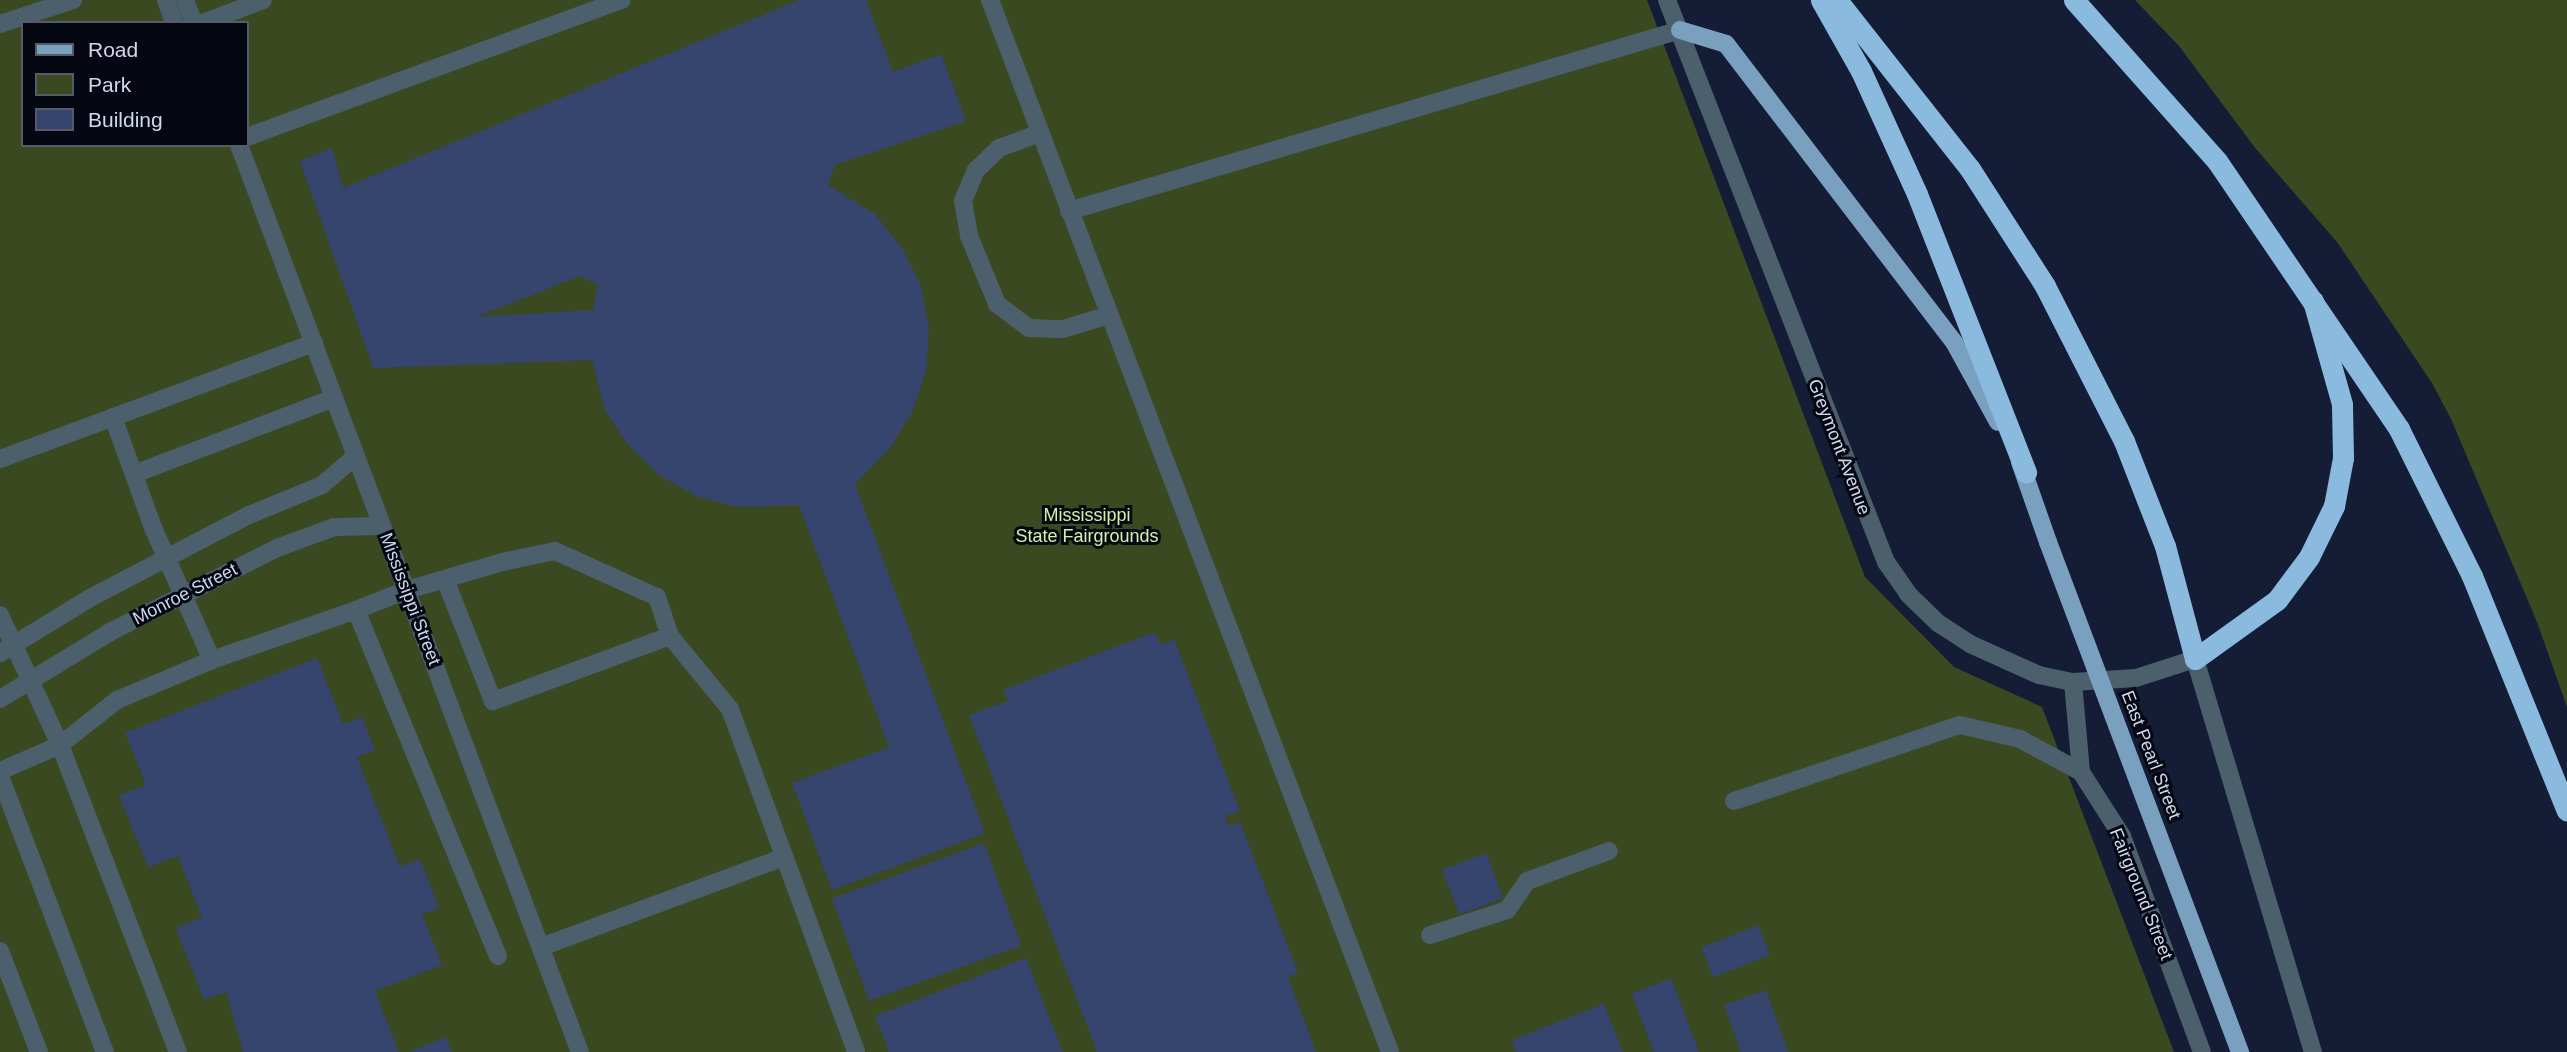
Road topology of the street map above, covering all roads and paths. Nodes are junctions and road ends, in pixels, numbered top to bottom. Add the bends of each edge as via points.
1 (73, 0) edge
2 (166, 0) edge
3 (185, 0) edge
4 (263, 0) edge
5 (622, 0) edge
6 (990, 0) edge
7 (1667, 0) edge
8 (1821, 0) edge
9 (1837, 0) edge
10 (2074, 0) edge
11 (173, 21) edge
12 (193, 21) edge
13 (209, 21) edge
14 (0, 24) edge
15 (1680, 30) junction
16 (1040, 133) junction
17 (248, 137) edge
18 (241, 147) edge
19 (1069, 211) junction
20 (2313, 301) junction
21 (1108, 315) junction
22 (314, 344) junction
23 (334, 398) junction
24 (113, 417) junction
25 (356, 456) junction
26 (0, 459) edge
27 (2026, 472) junction
28 (134, 474) junction
29 (382, 526) junction
30 (167, 559) junction
31 (445, 579) junction
32 (407, 590) junction
33 (183, 595) junction
34 (356, 610) junction
35 (0, 615) edge
36 (670, 636) junction
37 (7, 649) edge
38 (2195, 659) junction
39 (212, 660) junction
40 (29, 680) junction
41 (2073, 682) junction
42 (0, 699) edge
43 (60, 746) junction
44 (2081, 772) junction
45 (0, 774) edge
46 (1734, 801) dead end
47 (2567, 811) edge
48 (1609, 851) dead end
49 (784, 857) junction
50 (1430, 935) dead end
51 (541, 947) junction
52 (0, 951) edge
53 (498, 956) dead end
54 (39, 1052) edge
55 (104, 1052) edge
56 (178, 1052) edge
57 (580, 1052) edge
58 (856, 1052) edge
59 (1390, 1052) edge
60 (2203, 1052) edge
61 (2240, 1052) edge
62 (2313, 1052) edge

1 - 14 street
2 - 11 street
3 - 12 street
4 - 13 street
5 - 17 street
6 - 16 street
7 - 15 street, Greymont Avenue
8 - 27 highway via 1861,71 1917,194
9 - 38 highway via 1970,169 2045,286 2124,441 2165,546
10 - 20 highway via 2217,161
15 - 19 street
15 - 27 main road, East Pearl Street via 1726,44 1954,342
15 - 41 street, Greymont Avenue via 1886,562 1908,594 1970,644 2039,675
16 - 19 street
16 - 21 street via 999,148 976,170 963,201 969,236 997,304 1029,328 1063,329
18 - 22 street, Mississippi Street
19 - 21 street
20 - 38 highway via 2342,404 2343,458 2334,506 2309,557 2277,600
20 - 47 highway via 2405,441 2472,576
21 - 59 street
22 - 23 street, Mississippi Street
22 - 24 street
23 - 25 street, Mississippi Street
23 - 28 street
24 - 26 street
24 - 28 street
25 - 29 street, Mississippi Street
25 - 30 street via 322,485 249,515
27 - 61 main road, East Pearl Street, bridge via 2048,542
28 - 30 street
29 - 32 street, Mississippi Street
29 - 33 street, Monroe Street via 334,527 277,548
30 - 33 street
30 - 37 street via 90,598
31 - 32 street
31 - 36 street via 555,551 657,597
31 - 36 street via 492,701
32 - 34 street
32 - 51 street, Mississippi Street
33 - 39 street
33 - 40 street, Monroe Street
34 - 39 street
34 - 53 street
35 - 37 street
36 - 49 street via 730,709
37 - 40 street
38 - 41 street, Greymont Avenue via 2136,678
38 - 62 street
39 - 43 street via 117,700
40 - 42 street, Monroe Street
40 - 43 street
41 - 44 street
43 - 45 street
43 - 56 street
44 - 46 street, Fairground Street via 2020,739 1960,725
44 - 60 street, Fairground Street via 2122,836
45 - 55 street
48 - 50 street via 1527,881 1507,910
49 - 51 street
49 - 58 street
51 - 57 street, Mississippi Street
52 - 54 street

